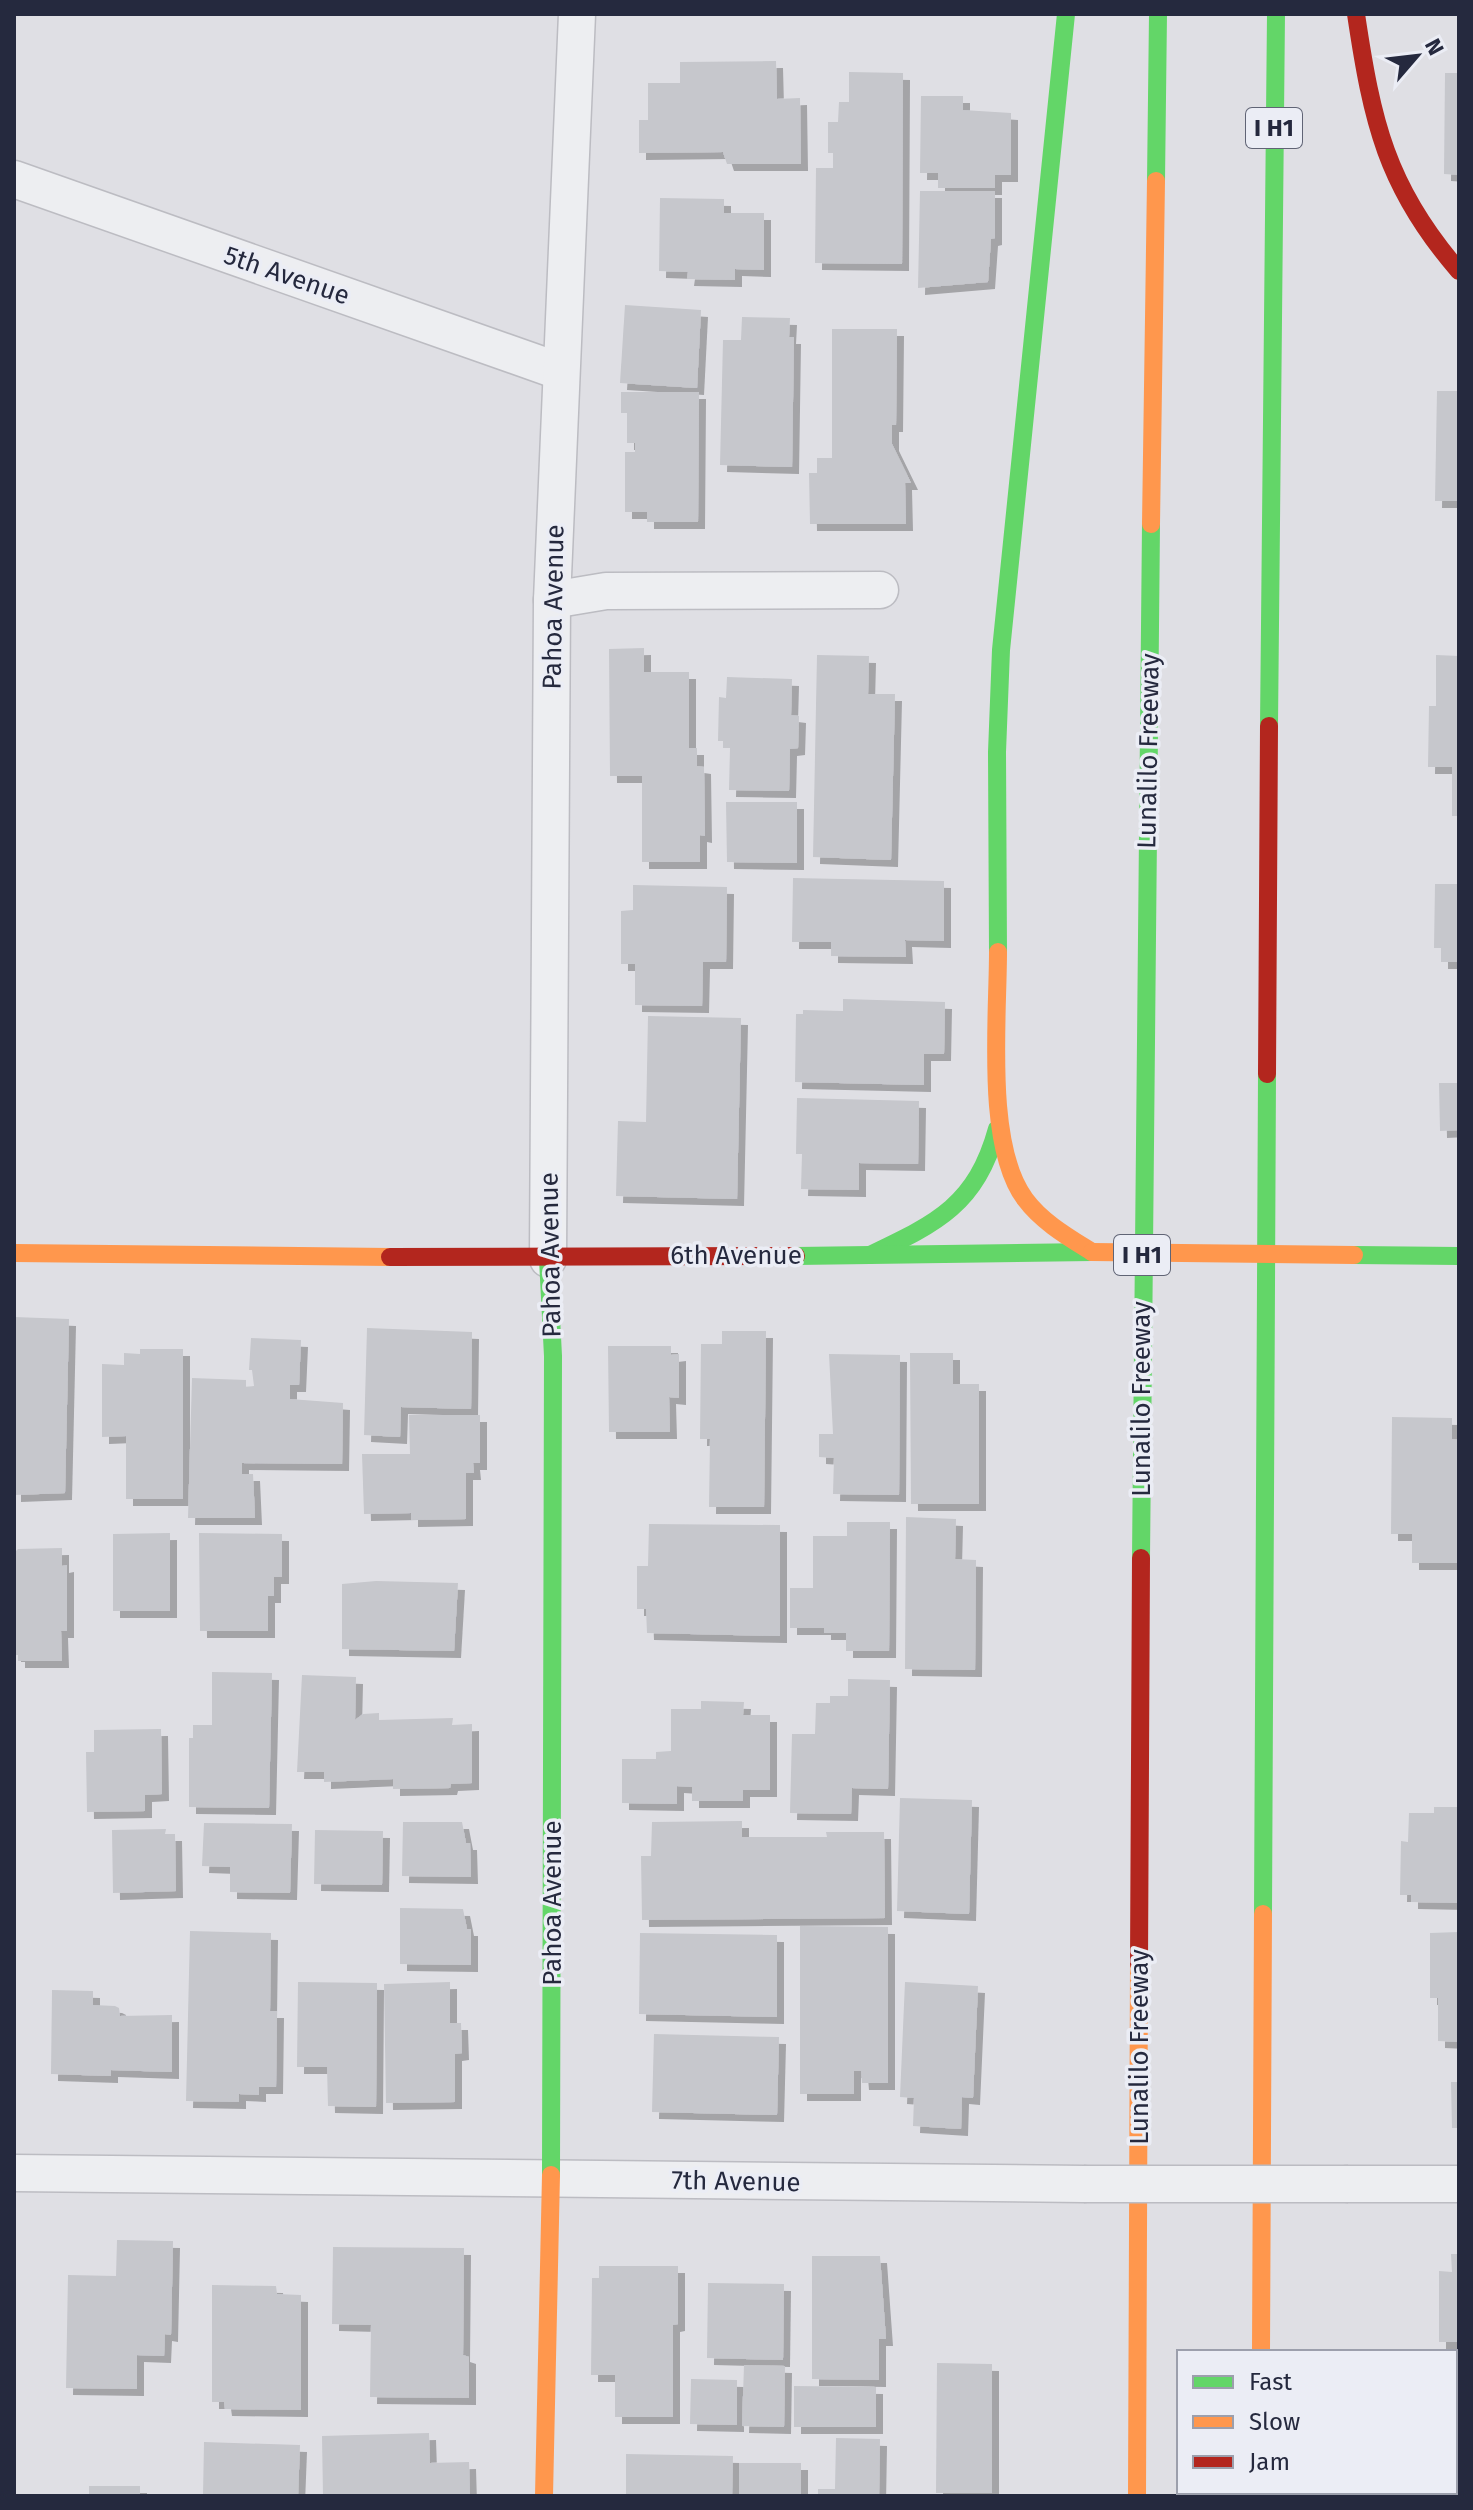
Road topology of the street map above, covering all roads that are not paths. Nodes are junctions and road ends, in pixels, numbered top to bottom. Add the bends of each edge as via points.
1 (577, 14) edge
2 (1066, 14) edge
3 (1158, 14) edge
4 (1276, 14) edge
5 (1356, 14) edge
6 (14, 179) edge
7 (1459, 271) edge
8 (559, 371) junction
9 (880, 590) dead end
10 (552, 600) junction
11 (999, 1119) junction
12 (1092, 1252) junction
13 (14, 1253) edge
14 (870, 1255) junction
15 (1459, 1256) edge
16 (548, 1259) junction
17 (14, 2173) edge
18 (551, 2178) junction
19 (1459, 2184) edge
20 (1261, 2350) edge
21 (544, 2496) edge
22 (1137, 2496) edge

1 - 8 street, Pahoa Avenue
2 - 11 main road via 1001,650
3 - 22 main road, Lunalilo Freeway / I H1 via 1142,1255
4 - 20 main road, I H1
5 - 7 main road via 1370,105 1391,176 1426,234
6 - 8 street, 5th Avenue
8 - 10 street, Pahoa Avenue
9 - 10 street via 606,591
10 - 16 street, Pahoa Avenue
11 - 12 main road via 1003,1159 1020,1195 1047,1223
11 - 14 main road via 987,1167 972,1192 923,1228
12 - 14 main road, 6th Avenue
12 - 15 main road, 6th Avenue, bridge
13 - 16 main road, 6th Avenue
14 - 16 main road, 6th Avenue
16 - 18 main road, Pahoa Avenue via 553,1356
17 - 18 street, 7th Avenue
18 - 19 street, 7th Avenue, bridge
18 - 21 main road, Pahoa Avenue

